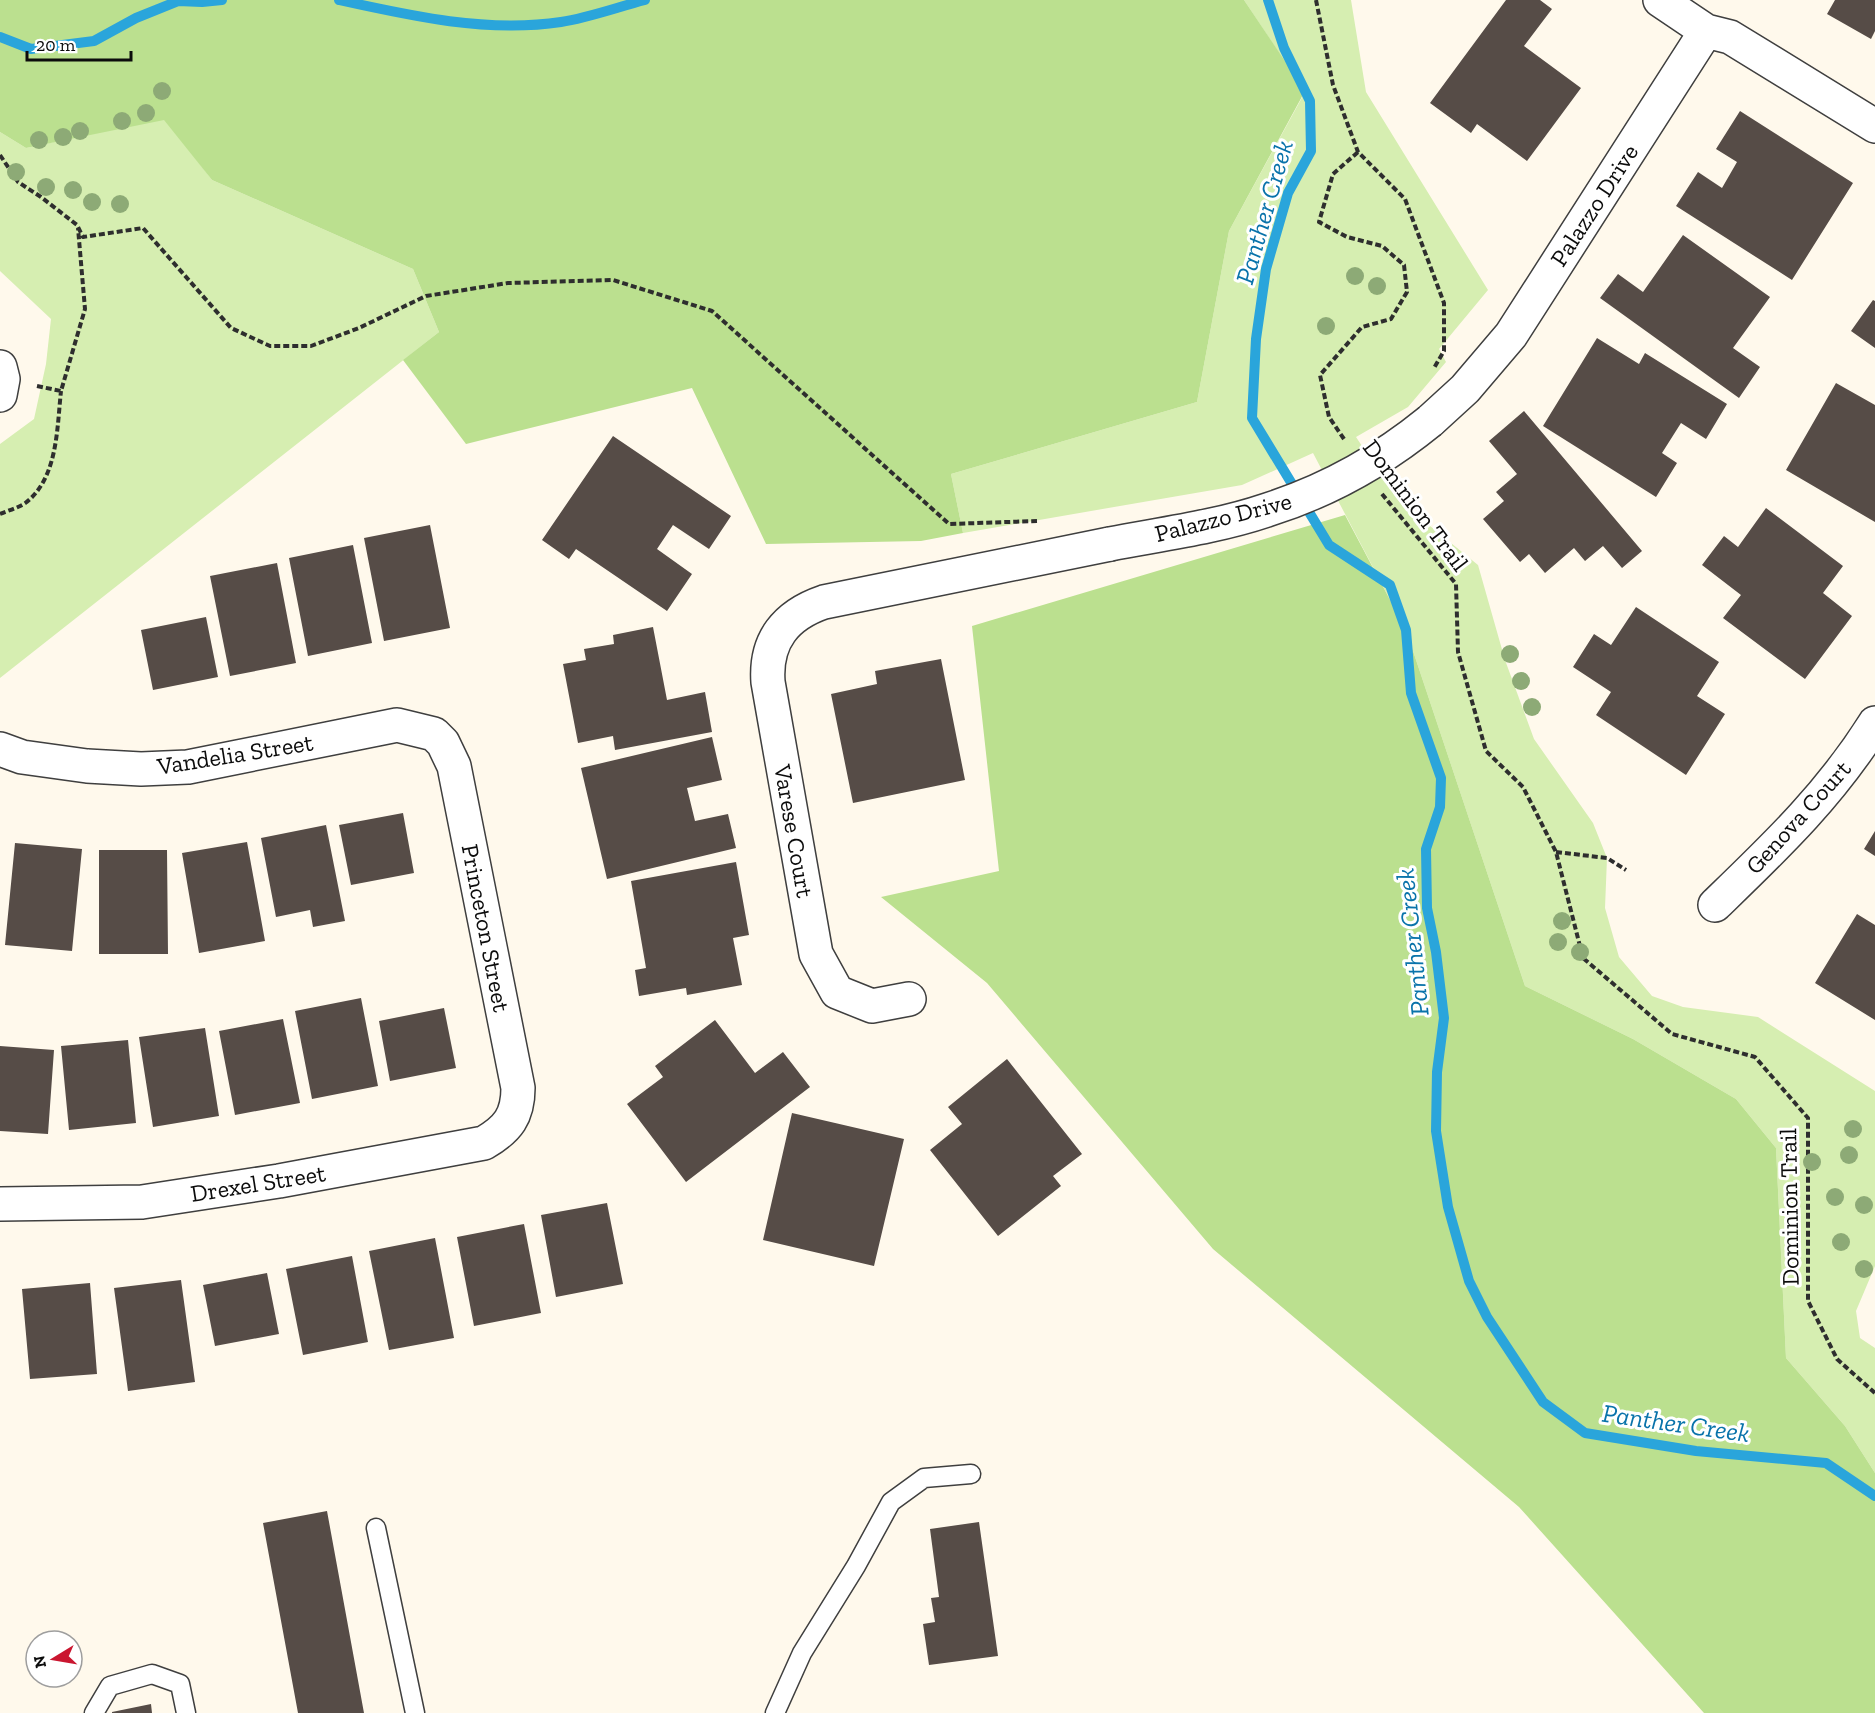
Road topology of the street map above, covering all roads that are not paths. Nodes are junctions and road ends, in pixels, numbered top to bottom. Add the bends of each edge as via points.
1 (1660, 0) edge
2 (1706, 31) junction
3 (1875, 126) edge
4 (810, 607) joint
5 (1875, 723) edge
6 (434, 735) joint
7 (0, 749) edge
8 (1714, 904) dead end
9 (909, 999) dead end
10 (507, 1125) joint
11 (0, 1204) edge
12 (971, 1474) dead end
13 (376, 1528) dead end
14 (94, 1713) edge
15 (186, 1713) edge
16 (415, 1713) edge
17 (775, 1713) edge

1 - 2 street
2 - 3 street via 1730,37
2 - 4 street, Palazzo Drive, bridge via 1511,334 1465,389 1430,421 1373,462 1299,499 1243,517
4 - 9 street, Varese Court via 791,619 776,637 767,673 816,954 837,992 872,1006
5 - 8 street, Genova Court via 1806,815
6 - 7 street, Vandelia Street via 397,725 188,767 141,769 22,757
6 - 10 street, Princeton Street via 454,766 518,1088 518,1102
10 - 11 street, Drexel Street via 484,1143 279,1181 142,1202
12 - 17 lane via 924,1478 891,1502 802,1653
13 - 16 lane
14 - 15 lane via 110,1686 152,1674 180,1684

